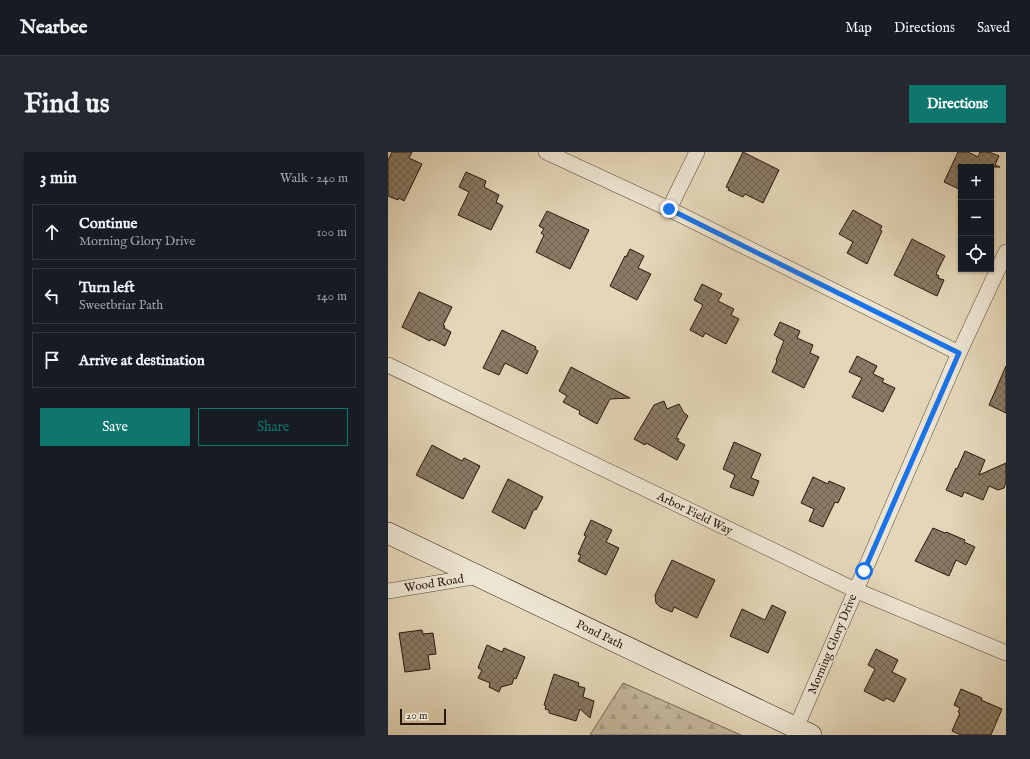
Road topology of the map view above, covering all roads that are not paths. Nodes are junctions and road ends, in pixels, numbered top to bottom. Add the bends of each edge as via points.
1 (546, 152) edge
2 (697, 152) edge
3 (669, 209) junction
4 (1006, 252) edge
5 (959, 353) junction
6 (388, 365) edge
7 (388, 533) edge
8 (479, 576) junction
9 (855, 590) junction
10 (388, 591) edge
11 (1006, 653) edge
12 (803, 732) edge

1 - 3 street
2 - 3 street
3 - 5 street
4 - 5 street, Morning Glory Drive
5 - 9 street, Morning Glory Drive
6 - 9 street, Arbor Field Way
7 - 8 street, Pond Path
8 - 10 street, Wood Road
8 - 12 street, Pond Path
9 - 11 street, Arbor Field Way
9 - 12 street, Morning Glory Drive

